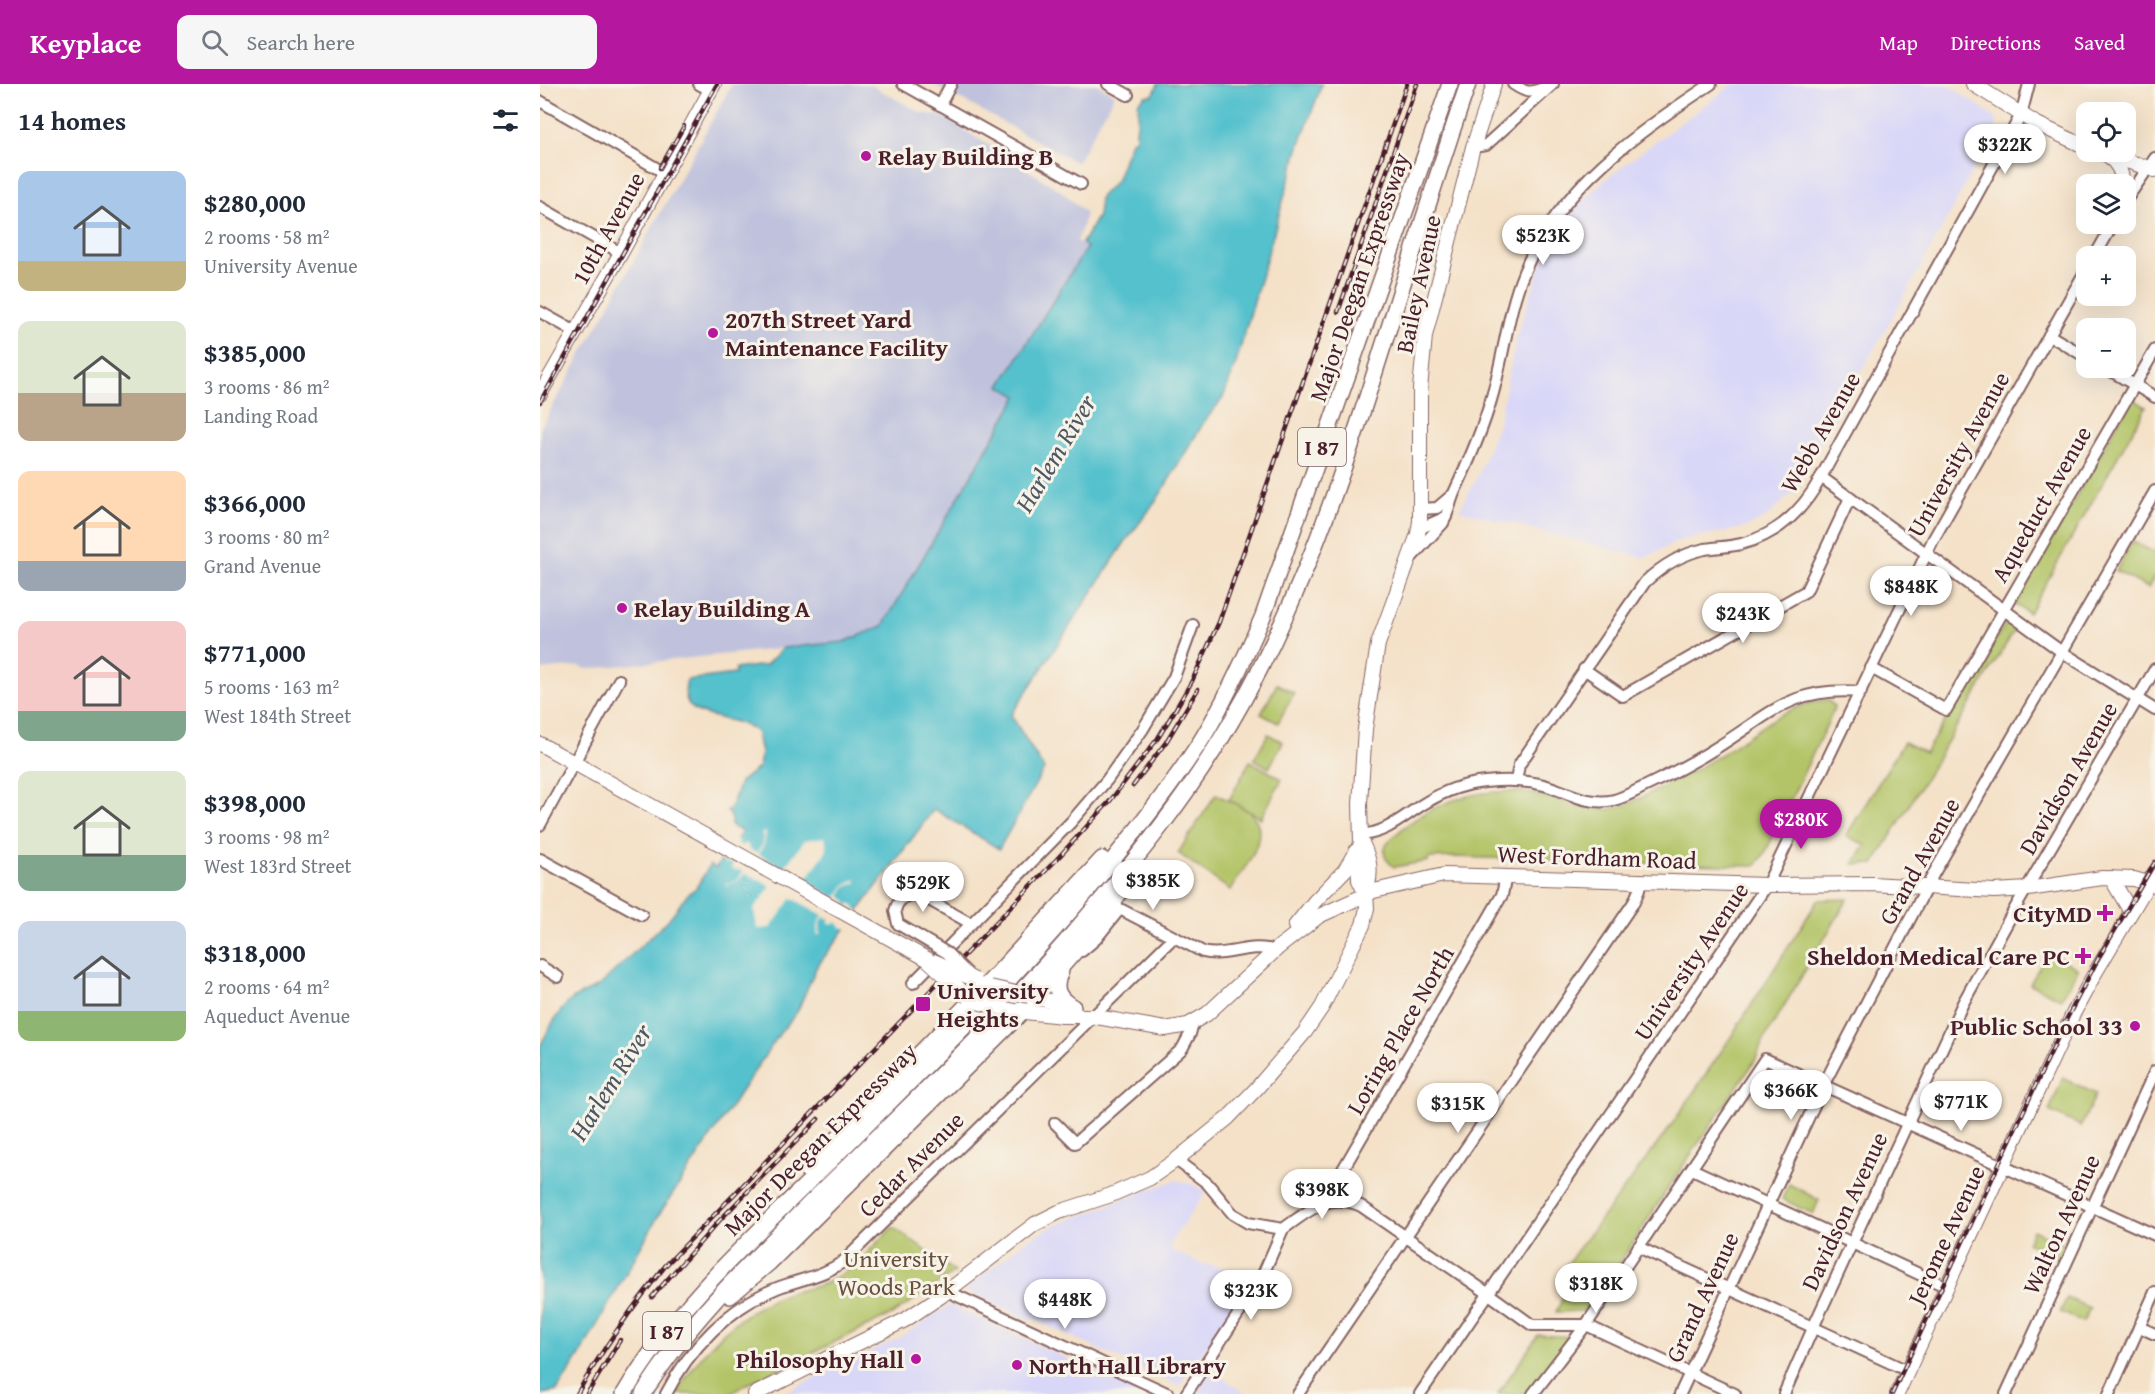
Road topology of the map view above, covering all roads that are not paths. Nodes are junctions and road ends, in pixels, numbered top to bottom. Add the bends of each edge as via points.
1 (903, 84) edge
2 (951, 84) edge
3 (1108, 84) edge
4 (1450, 84) edge
5 (1468, 84) edge
6 (1494, 84) edge
7 (1513, 84) edge
8 (1712, 84) edge
9 (1973, 84) edge
10 (2029, 84) edge
11 (1553, 85) edge
12 (708, 86) edge
13 (1128, 95) dead end
14 (1531, 99) junction
15 (540, 101) edge
16 (939, 105) junction
17 (2021, 115) junction
18 (2076, 142) edge
19 (1473, 147) junction
20 (2136, 162) edge
21 (2153, 166) edge
22 (665, 173) junction
23 (1081, 184) dead end
24 (2136, 187) edge
25 (540, 207) edge
26 (621, 253) junction
27 (2076, 288) edge
28 (540, 312) edge
29 (576, 332) junction
30 (2049, 335) junction
31 (2155, 350) edge
32 (2076, 351) edge
33 (560, 359) junction
34 (540, 369) edge
35 (2124, 378) edge
36 (2135, 384) junction
37 (540, 393) edge
38 (2155, 397) edge
39 (1821, 477) junction
40 (2155, 491) edge
41 (1454, 494) junction
42 (1850, 498) junction
43 (1420, 509) junction
44 (1446, 516) junction
45 (1419, 532) junction
46 (1926, 553) junction
47 (1408, 561) junction
48 (2004, 610) junction
49 (1193, 625) dead end
50 (2062, 652) junction
51 (1584, 669) junction
52 (1871, 669) junction
53 (2155, 669) edge
54 (619, 680) dead end
55 (1861, 692) junction
56 (2137, 700) junction
57 (2155, 710) edge
58 (540, 744) edge
59 (575, 764) junction
60 (1516, 781) junction
61 (1185, 793) junction
62 (1163, 796) junction
63 (540, 825) edge
64 (1361, 838) junction
65 (540, 859) edge
66 (1506, 876) junction
67 (2111, 878) junction
68 (1640, 880) junction
69 (2153, 880) edge
70 (1767, 885) junction
71 (1927, 887) junction
72 (2028, 890) junction
73 (1366, 894) junction
74 (2131, 912) junction
75 (642, 915) dead end
76 (970, 923) junction
77 (1173, 938) junction
78 (926, 941) junction
79 (1277, 949) junction
80 (927, 959) junction
81 (1066, 963) junction
82 (540, 966) edge
83 (558, 977) dead end
84 (913, 982) dead end
85 (983, 984) junction
86 (1032, 997) junction
87 (972, 1000) junction
88 (1073, 1007) junction
89 (1019, 1011) junction
90 (1091, 1016) junction
91 (1193, 1023) junction
92 (2155, 1071) edge
93 (1824, 1084) junction
94 (1055, 1123) dead end
95 (1908, 1123) junction
96 (1176, 1160) junction
97 (2002, 1166) junction
98 (1692, 1169) junction
99 (1323, 1202) junction
100 (1768, 1205) junction
101 (2092, 1206) junction
102 (1283, 1229) junction
103 (2155, 1236) edge
104 (1405, 1237) junction
105 (1852, 1244) junction
106 (1638, 1247) junction
107 (717, 1275) junction
108 (1947, 1287) junction
109 (1729, 1288) junction
110 (948, 1291) junction
111 (2155, 1292) edge
112 (1489, 1294) junction
113 (1586, 1325) junction
114 (2139, 1327) junction
115 (1813, 1328) junction
116 (2155, 1334) edge
117 (670, 1354) junction
118 (1908, 1371) junction
119 (1690, 1372) junction
120 (624, 1394) edge
121 (643, 1394) edge
122 (666, 1394) edge
123 (755, 1394) edge
124 (1169, 1394) edge
125 (1186, 1394) edge
126 (1298, 1394) edge
127 (1420, 1394) edge
128 (1533, 1394) edge
129 (1680, 1394) edge
130 (1735, 1394) edge
131 (1784, 1394) edge
132 (1897, 1394) edge
133 (2006, 1394) edge
134 (2109, 1394) edge

1 - 16 street
2 - 16 street
3 - 13 street
4 - 62 highway, Major Deegan Expressway / I 87 via 1263,616 1219,709
5 - 61 highway, Major Deegan Expressway / I 87 via 1317,542 1246,697
6 - 19 main road, Bailey Avenue
7 - 14 street
8 - 41 street via 1667,113 1591,174 1556,216 1525,269 1508,319 1491,399
9 - 17 main road
10 - 17 street, Webb Avenue
11 - 14 street
12 - 22 main road, 10th Avenue
14 - 19 street via 1486,145
15 - 22 street
16 - 23 street
17 - 18 main road
17 - 39 street, Webb Avenue
19 - 43 main road, Bailey Avenue via 1425,336 1420,389
20 - 21 main road
21 - 24 street
22 - 26 main road, 10th Avenue
25 - 26 street
26 - 29 main road, 10th Avenue
27 - 30 street, University Avenue
28 - 29 street
29 - 33 main road, 10th Avenue
30 - 32 street
30 - 46 street, University Avenue
31 - 36 street, Aqueduct Avenue
33 - 34 main road
33 - 37 main road, 10th Avenue
35 - 36 street
36 - 38 street
36 - 48 street, Aqueduct Avenue
39 - 42 street
39 - 51 street, Webb Avenue via 1805,503 1771,532 1742,544 1690,553 1656,572 1635,593
40 - 50 street, Grand Avenue
41 - 43 street via 1437,508
41 - 44 street
42 - 46 street
42 - 51 street via 1806,591 1623,696
43 - 45 main road, Bailey Avenue
44 - 45 street
44 - 47 street
45 - 47 main road, Bailey Avenue
46 - 48 street
46 - 52 street, University Avenue
47 - 64 main road, Bailey Avenue via 1378,644 1364,737
48 - 50 street
48 - 52 street, Aqueduct Avenue via 1946,711
49 - 76 street via 1174,677 1107,780 1071,822
50 - 56 street
50 - 71 street, Grand Avenue
51 - 60 street, Webb Avenue via 1519,765
52 - 55 street, University Avenue
53 - 56 street, Davidson Avenue
54 - 59 street
55 - 60 street via 1816,693 1787,702 1691,763 1613,800 1589,801 1542,784
55 - 70 street, University Avenue
56 - 57 street
56 - 72 street, Davidson Avenue
58 - 59 main road, West Fordham Road
59 - 63 street
59 - 80 main road, West Fordham Road
60 - 64 street via 1459,786 1382,831
61 - 81 highway via 1137,869
61 - 117 highway, Major Deegan Expressway / I 87 via 1041,969 745,1269
62 - 85 highway
62 - 107 highway, Major Deegan Expressway / I 87 via 1027,961
64 - 73 main road via 1371,875
64 - 79 main road via 1347,867
65 - 75 street
66 - 68 main road, West Fordham Road
66 - 73 main road, West Fordham Road via 1444,875
66 - 99 street, Loring Place North via 1502,895
67 - 69 main road, West Fordham Road
67 - 72 main road, West Fordham Road
67 - 74 main road
68 - 70 main road, West Fordham Road
68 - 104 street via 1634,902
69 - 74 main road, Jerome Avenue
70 - 71 main road, West Fordham Road
70 - 112 street, University Avenue
71 - 72 main road, West Fordham Road
71 - 93 street, Grand Avenue
72 - 95 street, Davidson Avenue via 1964,1003
73 - 79 main road, West Fordham Road via 1305,924
73 - 96 main road via 1365,921 1322,1007 1305,1032 1228,1118
74 - 97 main road, Jerome Avenue via 2079,1004
76 - 78 street via 922,896 905,896 895,909 896,921
76 - 84 street
77 - 79 street via 1209,954 1256,947
77 - 81 street via 1120,909 1094,942
77 - 90 street, Cedar Avenue
78 - 80 street via 932,948
78 - 85 street, bridge via 947,953
79 - 91 main road, West Fordham Road
80 - 85 main road, West Fordham Road, bridge
80 - 87 main road, West Fordham Road, bridge
81 - 86 highway
81 - 88 highway via 1056,991 1060,999
82 - 83 street
85 - 86 main road, West Fordham Road, bridge
85 - 87 highway
86 - 88 main road, West Fordham Road
86 - 89 highway
87 - 89 main road, West Fordham Road, bridge
87 - 107 highway via 807,1170
88 - 90 main road, West Fordham Road
89 - 90 main road, West Fordham Road
89 - 117 highway via 774,1259 710,1313
90 - 91 main road, West Fordham Road via 1165,1029
90 - 122 street, Cedar Avenue via 844,1260 833,1269 758,1297 727,1318 695,1350
91 - 94 street via 1182,1049 1075,1143
92 - 101 street, Walton Avenue
93 - 95 street
93 - 98 street via 1765,1059
93 - 100 street, Grand Avenue
95 - 97 street
95 - 105 street, Davidson Avenue
96 - 102 street via 1207,1184 1233,1214 1248,1223
96 - 110 main road via 1150,1178 1035,1224
97 - 101 street
97 - 108 main road, Jerome Avenue
98 - 100 street
98 - 106 street
99 - 102 street
99 - 104 street via 1361,1206
100 - 105 street
100 - 109 street, Grand Avenue
101 - 103 street
101 - 133 street, Walton Avenue
102 - 125 street via 1260,1281
104 - 112 street
104 - 126 street
105 - 108 street
105 - 115 street, Davidson Avenue
106 - 109 street
106 - 113 street
107 - 120 highway, Major Deegan Expressway / I 87 via 661,1339
108 - 118 main road, Jerome Avenue
109 - 115 street
109 - 119 street, Grand Avenue
110 - 123 main road via 895,1327
110 - 124 street
111 - 114 street
112 - 113 street via 1532,1325
112 - 127 street, University Avenue
113 - 119 street
113 - 128 street
114 - 116 street
114 - 134 street
115 - 118 street
115 - 131 street, Davidson Avenue
117 - 121 highway, Major Deegan Expressway / I 87
118 - 132 main road, Jerome Avenue
119 - 129 street, Grand Avenue
119 - 130 street

